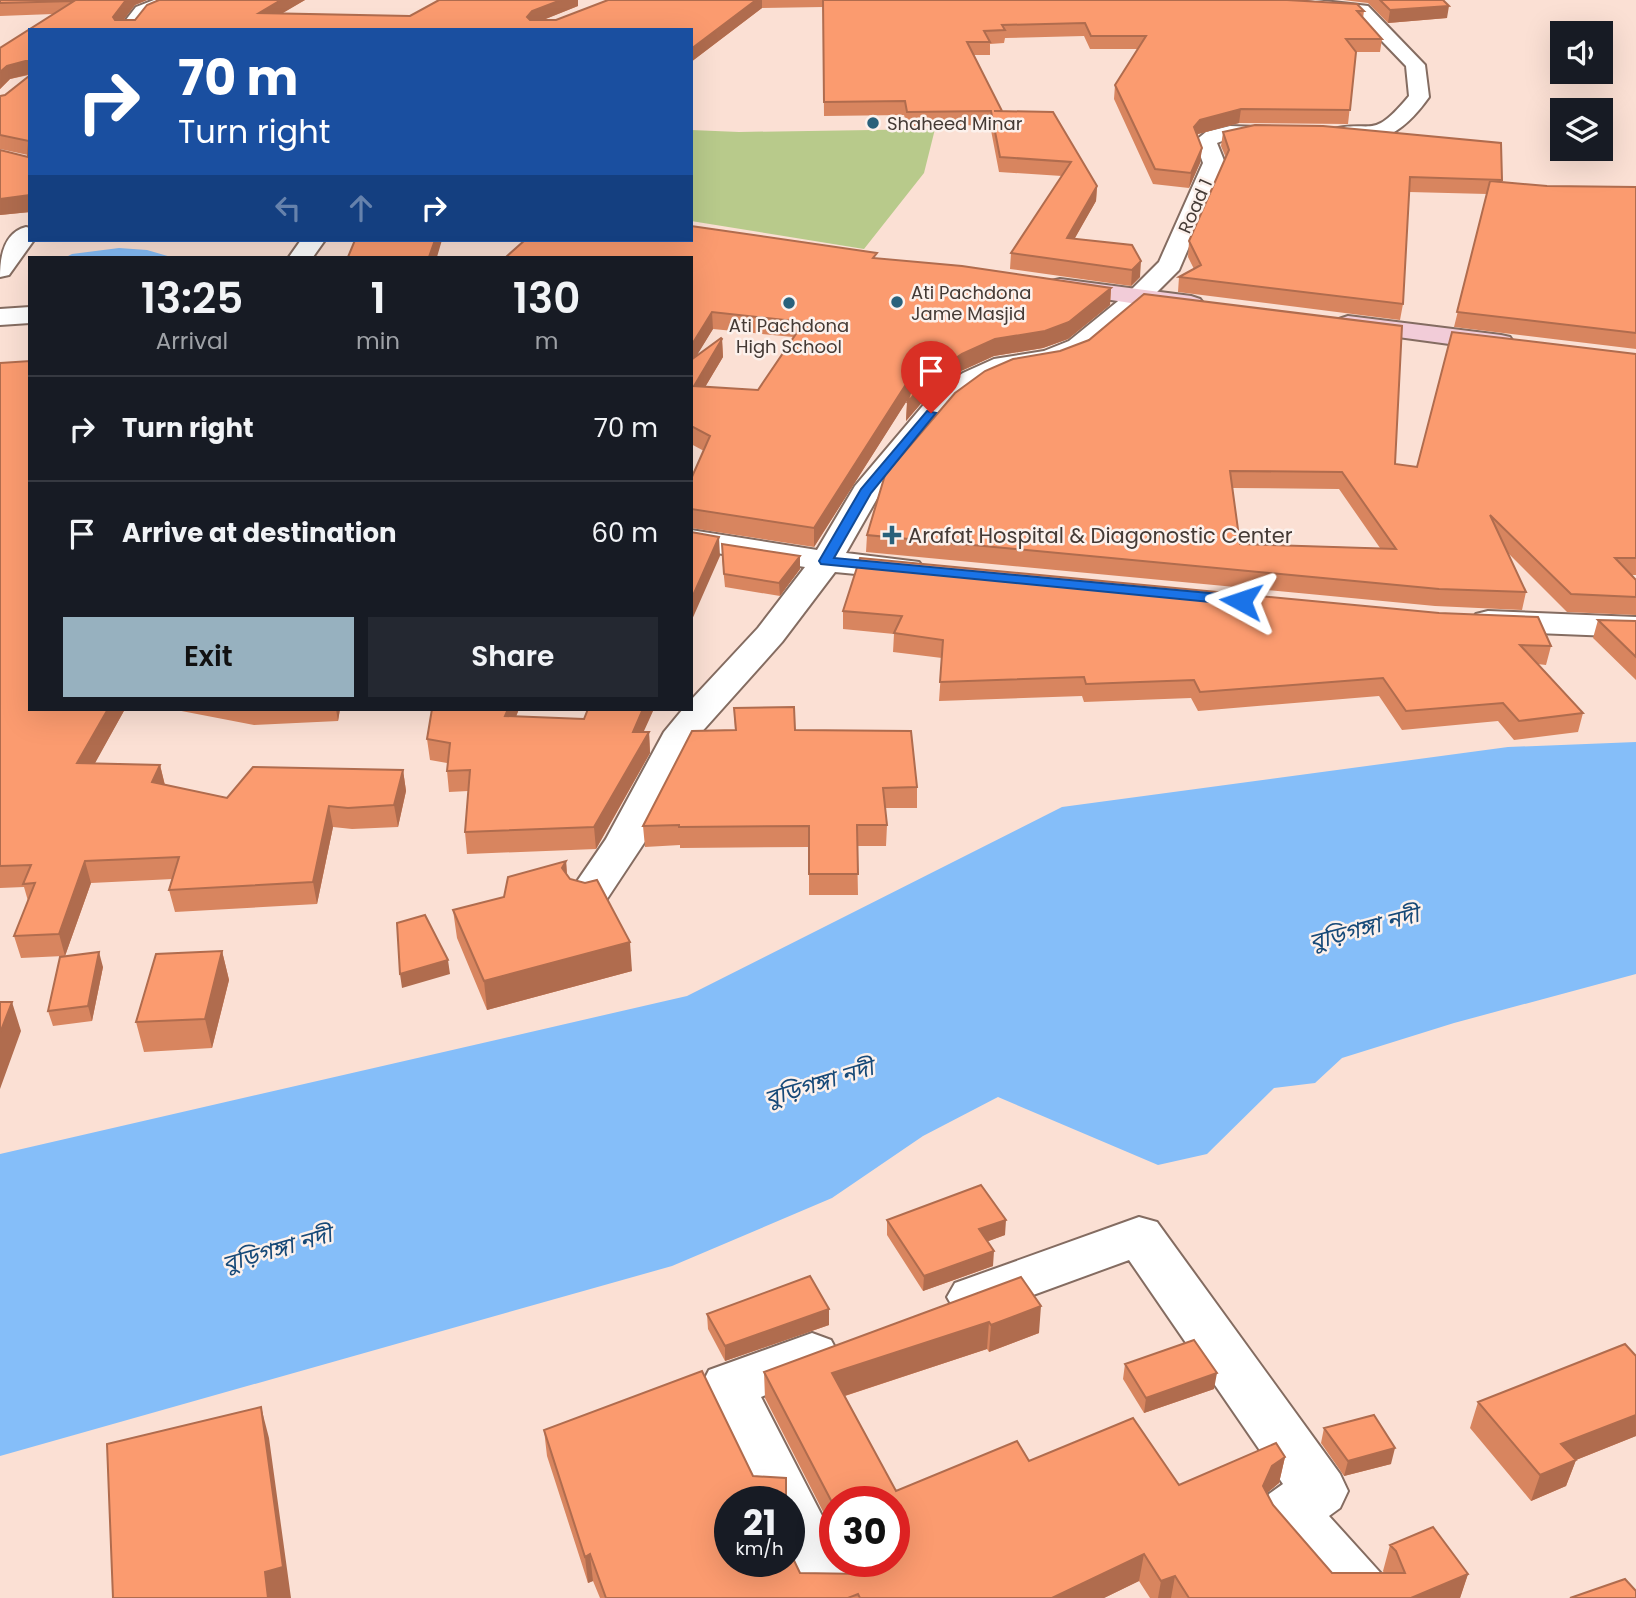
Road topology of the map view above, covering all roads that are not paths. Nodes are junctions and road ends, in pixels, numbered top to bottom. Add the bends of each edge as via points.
1 (169, 0) edge
2 (1291, 4) edge
3 (129, 28) edge
4 (28, 233) edge
5 (0, 236) edge
6 (0, 270) edge
7 (1042, 284) edge
8 (1137, 298) junction
9 (1220, 308) edge
10 (28, 315) edge
11 (0, 317) edge
12 (1317, 320) edge
13 (1525, 346) edge
14 (693, 539) edge
15 (826, 561) junction
16 (937, 572) edge
17 (1462, 620) edge
18 (1636, 627) edge
19 (588, 896) edge
20 (933, 1311) edge
21 (856, 1339) edge
22 (777, 1486) edge
23 (805, 1542) edge
24 (833, 1598) edge
25 (1364, 1598) edge

1 - 3 street via 142,11
2 - 8 street, Road 1 via 1362,10 1415,65 1419,97 1394,128 1382,133 1241,132 1206,141 1214,163 1170,265
4 - 5 street
4 - 6 street
7 - 8 main road
8 - 9 main road
8 - 15 street via 1078,347 1049,358 1004,365 942,401 866,492
10 - 11 street
12 - 13 main road
14 - 15 street
15 - 16 street
15 - 19 street via 770,635 682,732 626,840
17 - 18 street
20 - 25 street via 1139,1236 1320,1491 1290,1512
21 - 22 street via 727,1386
23 - 24 street

